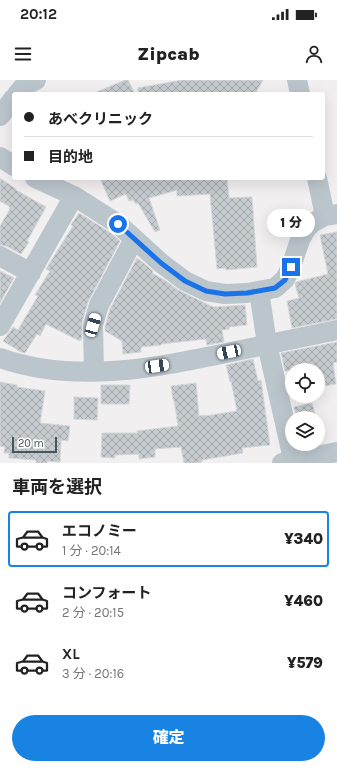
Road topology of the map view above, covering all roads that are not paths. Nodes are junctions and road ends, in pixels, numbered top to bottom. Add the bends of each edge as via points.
1 (36, 80) edge
2 (297, 80) edge
3 (19, 92) edge
4 (300, 92) edge
5 (12, 101) edge
6 (0, 116) edge
7 (0, 157) edge
8 (12, 165) edge
9 (39, 180) edge
10 (318, 180) edge
11 (74, 196) junction
12 (331, 215) edge
13 (134, 239) junction
14 (0, 256) edge
15 (31, 272) junction
16 (259, 291) junction
17 (0, 326) edge
18 (337, 330) edge
19 (267, 344) junction
20 (0, 358) edge
21 (94, 372) junction
22 (337, 452) edge
23 (289, 462) edge

1 - 3 street
2 - 4 street
5 - 6 street
7 - 8 street
9 - 11 street
10 - 12 street
11 - 13 street via 118,224
11 - 15 street
12 - 16 street via 312,223 306,229 285,280 275,288
13 - 16 street via 185,281 206,291 225,294
13 - 21 street via 99,305 95,318
14 - 15 street
15 - 17 street
16 - 19 street
18 - 19 street
19 - 21 street via 183,362
19 - 23 street
20 - 21 street via 63,372
22 - 23 street

